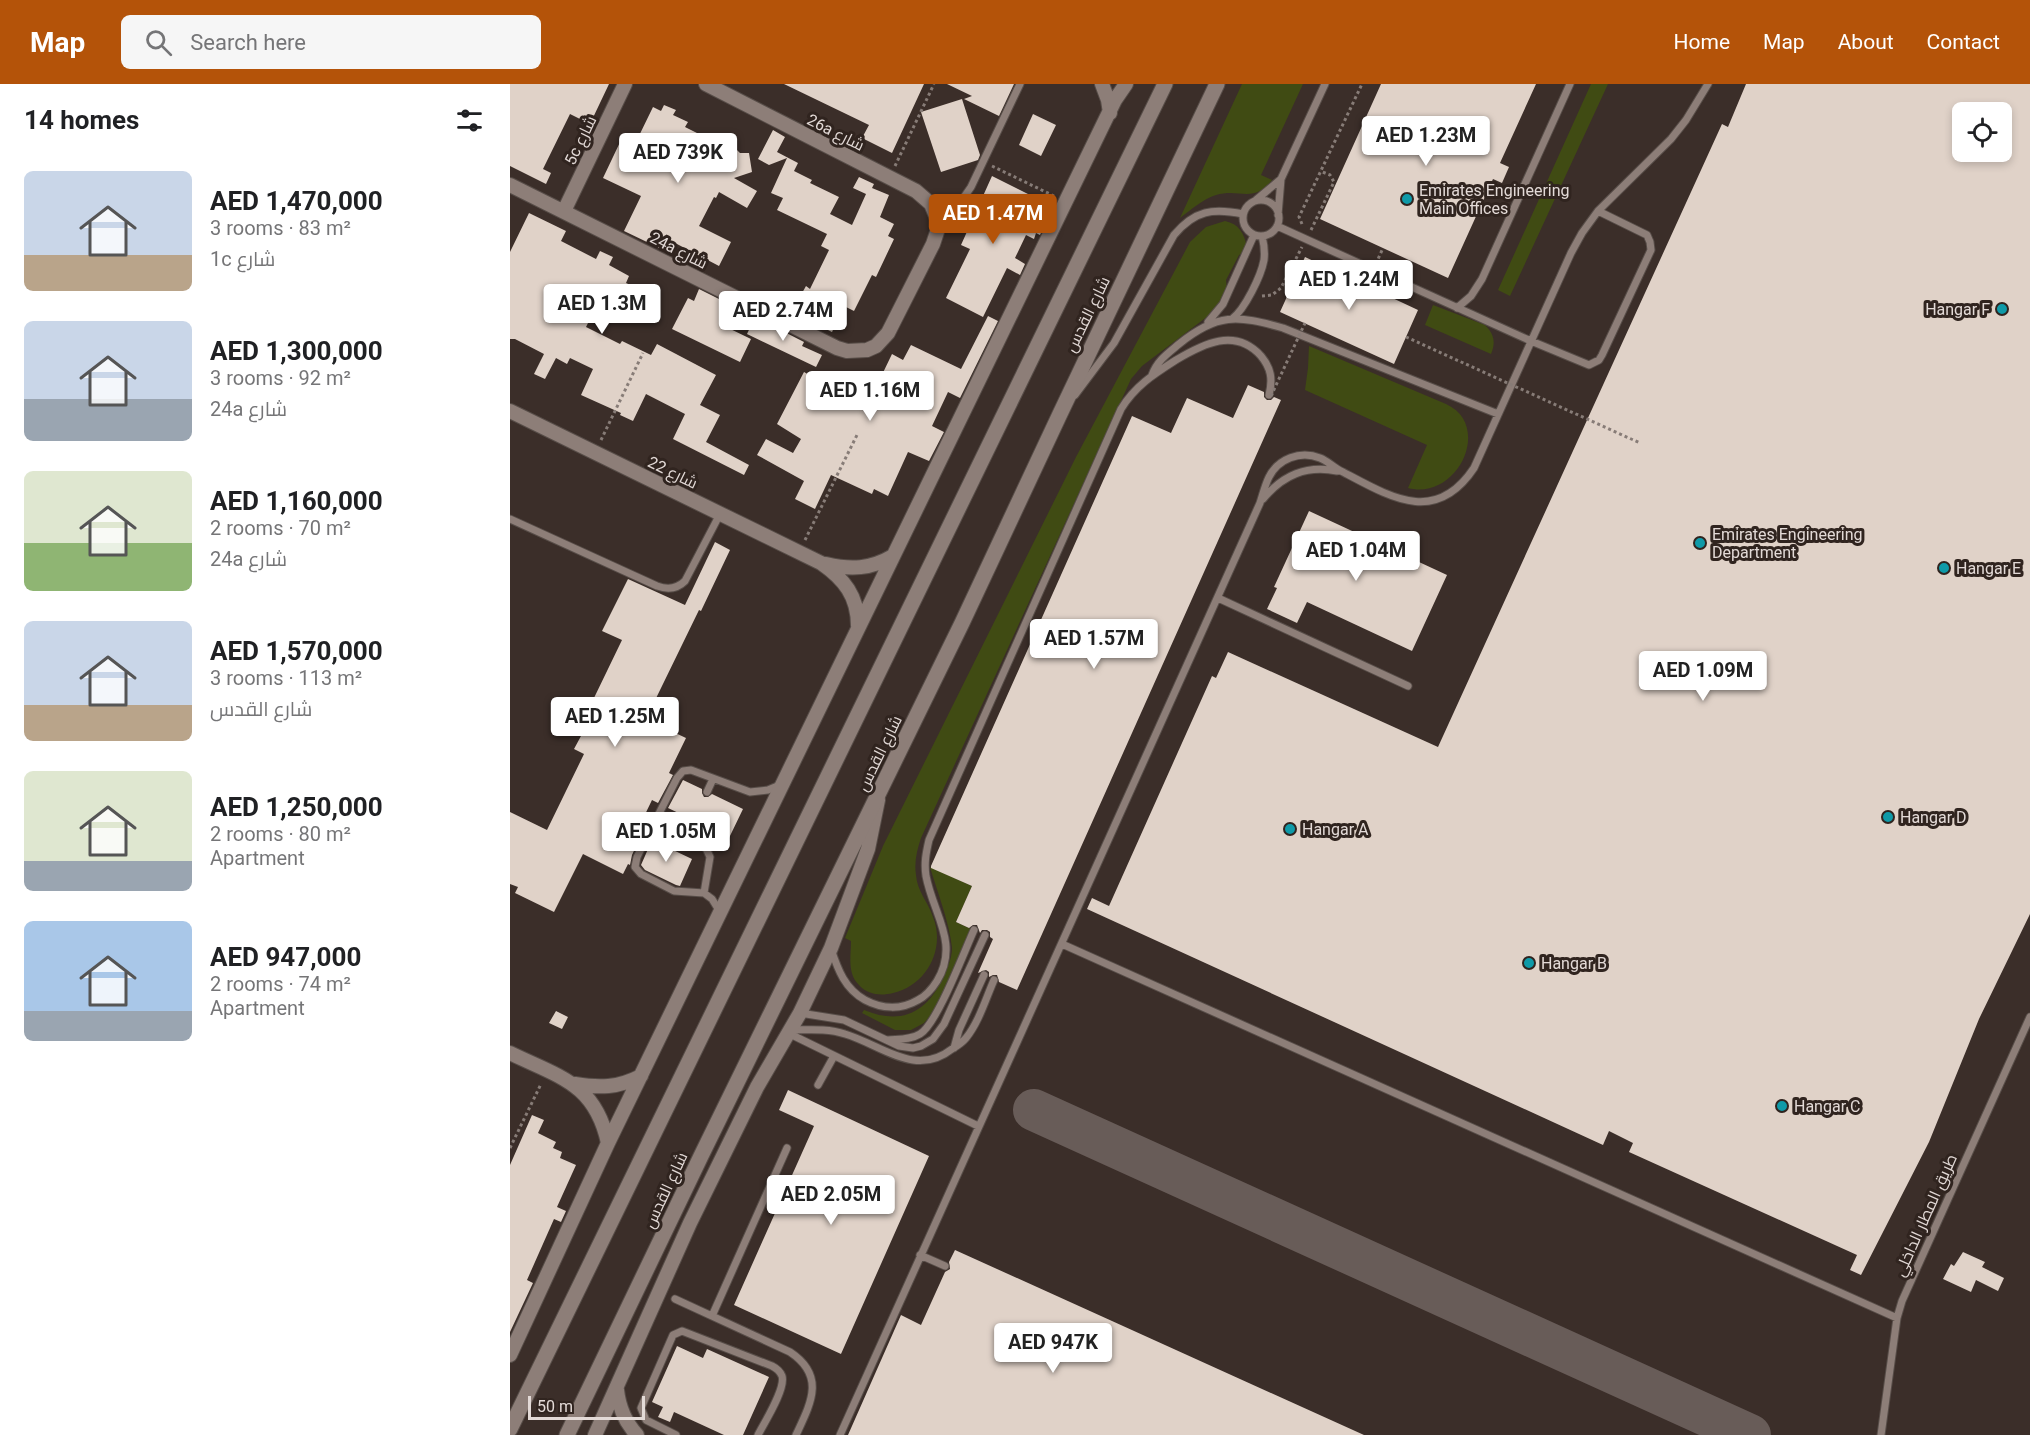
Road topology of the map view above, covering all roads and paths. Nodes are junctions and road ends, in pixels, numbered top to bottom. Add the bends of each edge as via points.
1 (626, 84) edge
2 (706, 84) edge
3 (934, 84) edge
4 (1020, 84) edge
5 (1102, 84) edge
6 (1126, 84) edge
7 (1165, 84) edge
8 (1217, 84) edge
9 (1324, 84) edge
10 (1362, 84) edge
11 (1570, 84) edge
12 (1708, 84) edge
13 (1110, 113) junction
14 (983, 162) junction
15 (890, 178) junction
16 (1281, 178) junction
17 (510, 185) edge
18 (1253, 201) junction
19 (1066, 202) junction
20 (564, 211) junction
21 (1598, 211) junction
22 (1243, 214) junction
23 (1278, 215) junction
24 (938, 222) junction
25 (1277, 226) junction
26 (1311, 229) dead end
27 (1258, 236) junction
28 (1383, 248) dead end
29 (1366, 286) dead end
30 (1457, 308) junction
31 (1232, 319) junction
32 (1305, 323) dead end
33 (1202, 327) junction
34 (1406, 337) dead end
35 (1531, 341) junction
36 (643, 353) dead end
37 (1152, 375) junction
38 (1270, 395) joint
39 (510, 411) edge
40 (1498, 414) junction
41 (1059, 416) junction
42 (857, 435) dead end
43 (1640, 443) dead end
44 (595, 453) junction
45 (1340, 471) junction
46 (1260, 503) junction
47 (720, 514) junction
48 (510, 519) edge
49 (799, 552) junction
50 (894, 555) junction
51 (821, 563) junction
52 (1218, 598) junction
53 (858, 628) junction
54 (1408, 686) dead end
55 (713, 779) junction
56 (782, 784) junction
57 (707, 792) dead end
58 (879, 793) junction
59 (656, 820) junction
60 (694, 821) dead end
61 (688, 835) junction
62 (704, 893) junction
63 (720, 912) junction
64 (974, 930) dead end
65 (985, 935) dead end
66 (1062, 944) junction
67 (831, 948) junction
68 (984, 975) dead end
69 (994, 980) dead end
70 (800, 1013) junction
71 (2030, 1017) edge
72 (789, 1031) junction
73 (888, 1040) junction
74 (954, 1048) junction
75 (510, 1053) edge
76 (834, 1056) junction
77 (548, 1071) junction
78 (641, 1076) junction
79 (573, 1083) junction
80 (818, 1085) dead end
81 (978, 1126) junction
82 (608, 1143) junction
83 (510, 1148) edge
84 (787, 1148) dead end
85 (920, 1255) junction
86 (945, 1266) dead end
87 (675, 1299) dead end
88 (712, 1316) junction
89 (1897, 1318) junction
90 (510, 1355) edge
91 (617, 1390) junction
92 (510, 1429) edge
93 (567, 1435) edge
94 (595, 1435) edge
95 (637, 1435) edge
96 (676, 1435) edge
97 (758, 1435) edge
98 (796, 1435) edge
99 (840, 1435) edge
100 (1881, 1435) edge

1 - 20 street, 5c شارع
2 - 15 street, 26a شارع
3 - 15 path
4 - 14 lane
5 - 13 street
6 - 13 street
7 - 92 main road, شارع القدس
8 - 41 main road, شارع القدس
9 - 16 lane
10 - 26 path via 1299,217 1299,222
11 - 30 lane via 1482,279
12 - 21 lane via 1671,139
13 - 19 street
14 - 19 path
14 - 24 lane via 962,200
15 - 24 street, 26a شارع via 925,197
16 - 18 lane
16 - 23 lane
17 - 20 street, 24a شارع
18 - 22 lane
18 - 23 lane via 1266,201
19 - 50 street
20 - 24 street, 24a شارع via 847,351 867,350 888,333 933,244
21 - 35 lane via 1571,253
21 - 35 lane via 1647,235 1651,250 1602,355 1589,365
22 - 27 lane via 1245,226
22 - 41 lane via 1216,210 1192,217 1182,225 1114,343
23 - 25 lane
25 - 27 lane
25 - 30 lane
27 - 31 lane via 1265,250 1263,264 1244,307
27 - 33 lane via 1224,304
28 - 29 path, bridge
30 - 35 lane
31 - 33 lane
31 - 40 lane via 1283,328
32 - 38 path, bridge
33 - 37 lane via 1157,362
34 - 43 path, bridge
35 - 40 lane
36 - 44 path
37 - 38 lane via 1203,345 1231,341 1257,352 1267,363 1272,384
37 - 67 lane via 1121,409 929,840 924,864 926,878 947,947 941,974 925,996 912,1004 872,1004 849,988
39 - 44 street, شارع 22
40 - 45 lane via 1463,484 1434,501 1413,502 1394,497
41 - 58 main road, شارع القدس
42 - 49 path
44 - 47 street, شارع 22
45 - 46 lane via 1326,468 1297,472 1273,488
45 - 46 lane via 1310,455 1290,458 1273,470
46 - 52 lane
47 - 48 lane via 685,581 669,589
47 - 49 street, شارع 22
49 - 51 street, شارع 22
50 - 51 street, شارع 22 via 880,564 862,568
50 - 53 street
51 - 53 street, شارع 22 via 850,590 856,603
52 - 54 lane
52 - 66 lane
53 - 56 street
55 - 56 lane via 750,792
55 - 57 lane
55 - 59 lane via 691,770 683,771
56 - 63 street
58 - 67 street via 868,849
58 - 93 main road, شارع القدس
59 - 61 lane
59 - 62 lane via 637,857 637,872 674,891
60 - 61 lane
61 - 62 lane via 700,840 708,850 710,864
62 - 63 lane
63 - 78 street
64 - 73 lane via 932,1022 914,1037
65 - 73 lane via 944,1024 933,1039 913,1048
66 - 81 lane
66 - 89 lane
67 - 70 street
68 - 74 lane
69 - 74 lane via 971,1030
70 - 72 street
70 - 73 lane via 844,1020
71 - 89 lane, طريق المطار الداخلي
72 - 74 lane via 819,1029 845,1033 916,1061 937,1059
72 - 76 lane
72 - 91 street via 690,1223
75 - 77 street
76 - 80 lane
76 - 81 lane
77 - 79 street
77 - 83 path
78 - 79 street via 618,1086
78 - 82 street
79 - 82 street via 599,1113
81 - 85 lane
82 - 90 street
84 - 88 lane
85 - 86 lane
85 - 99 lane
87 - 88 lane
88 - 98 lane via 790,1352 805,1364 813,1392
89 - 100 lane, طريق المطار الداخلي
91 - 94 street
91 - 95 street via 621,1410
96 - 97 lane via 646,1420 641,1408 673,1335 682,1331 772,1365 782,1375 781,1389

